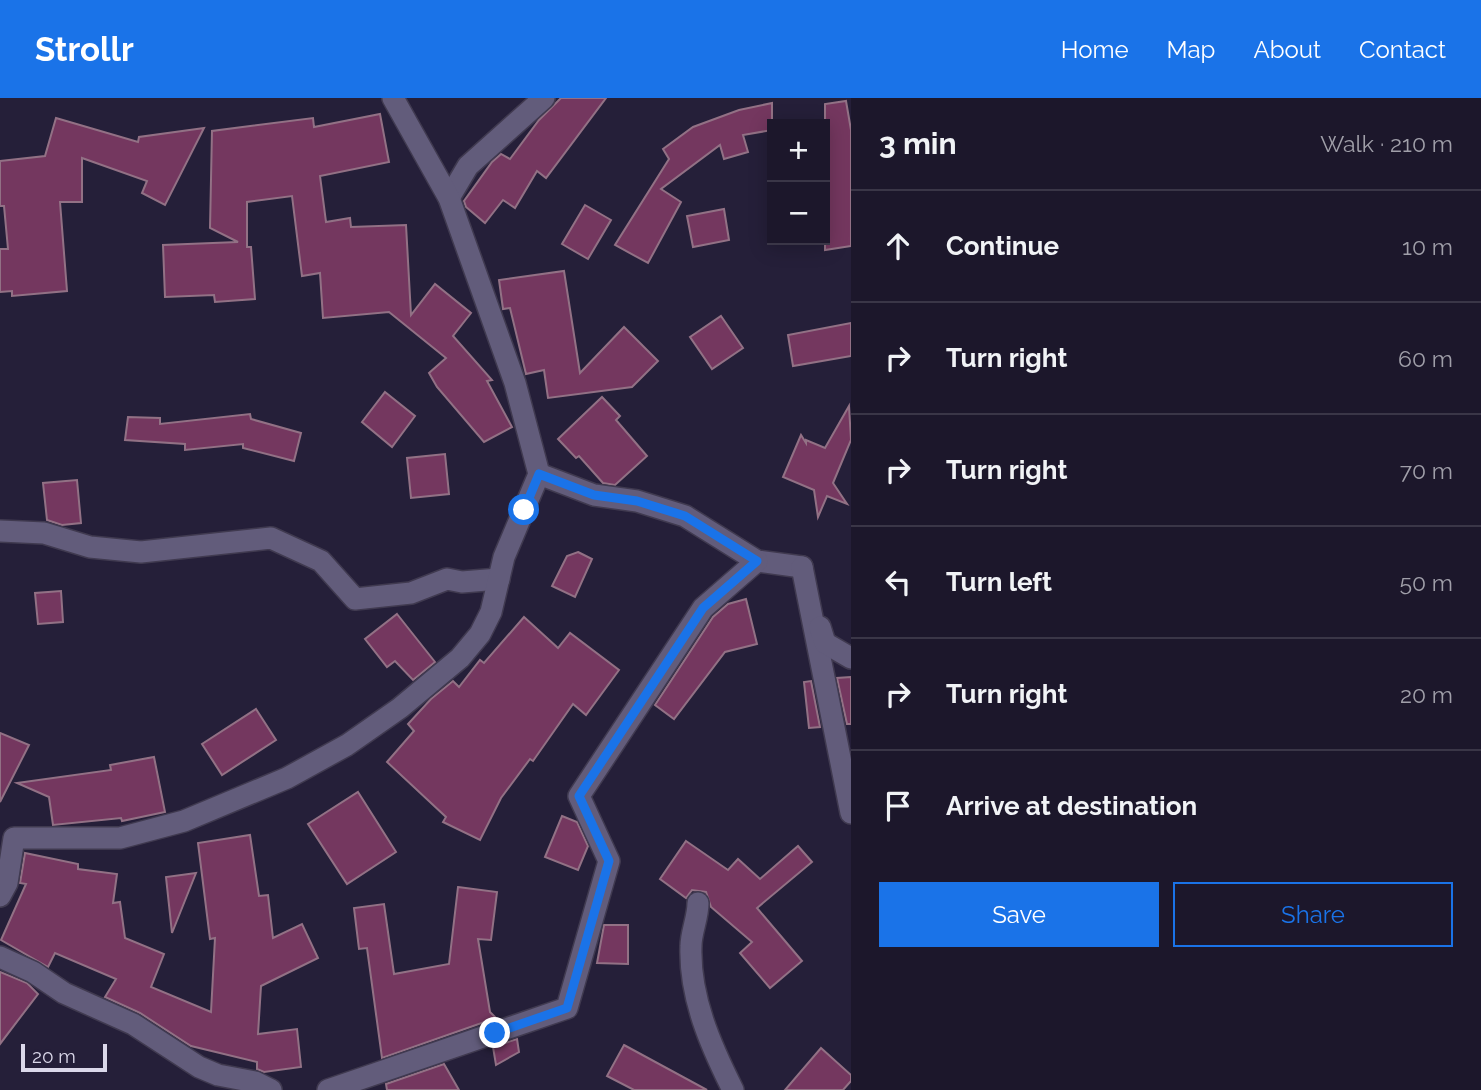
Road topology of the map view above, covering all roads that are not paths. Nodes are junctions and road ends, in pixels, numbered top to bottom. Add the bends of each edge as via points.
1 (393, 98) edge
2 (544, 98) edge
3 (449, 198) junction
4 (539, 474) junction
5 (0, 531) edge
6 (757, 561) junction
7 (802, 567) junction
8 (499, 579) junction
9 (851, 659) edge
10 (851, 813) edge
11 (0, 896) edge
12 (698, 903) dead end
13 (0, 957) edge
14 (271, 1090) edge
15 (328, 1090) edge
16 (733, 1090) edge

1 - 3 street
2 - 3 street via 468,166
3 - 4 street via 515,383
4 - 6 street via 594,495 637,501 685,516
4 - 8 street
5 - 8 street via 44,533 90,547 141,552 271,538 321,561 355,599 411,593 447,579
6 - 7 street
6 - 15 street via 703,608 579,796 609,861 567,1008
7 - 9 street via 825,643
7 - 10 street
8 - 11 street via 480,635 460,658 347,745 287,778 184,821 120,838 13,838 7,883
12 - 16 street via 691,973 708,1036
13 - 14 street via 133,1024 199,1067

